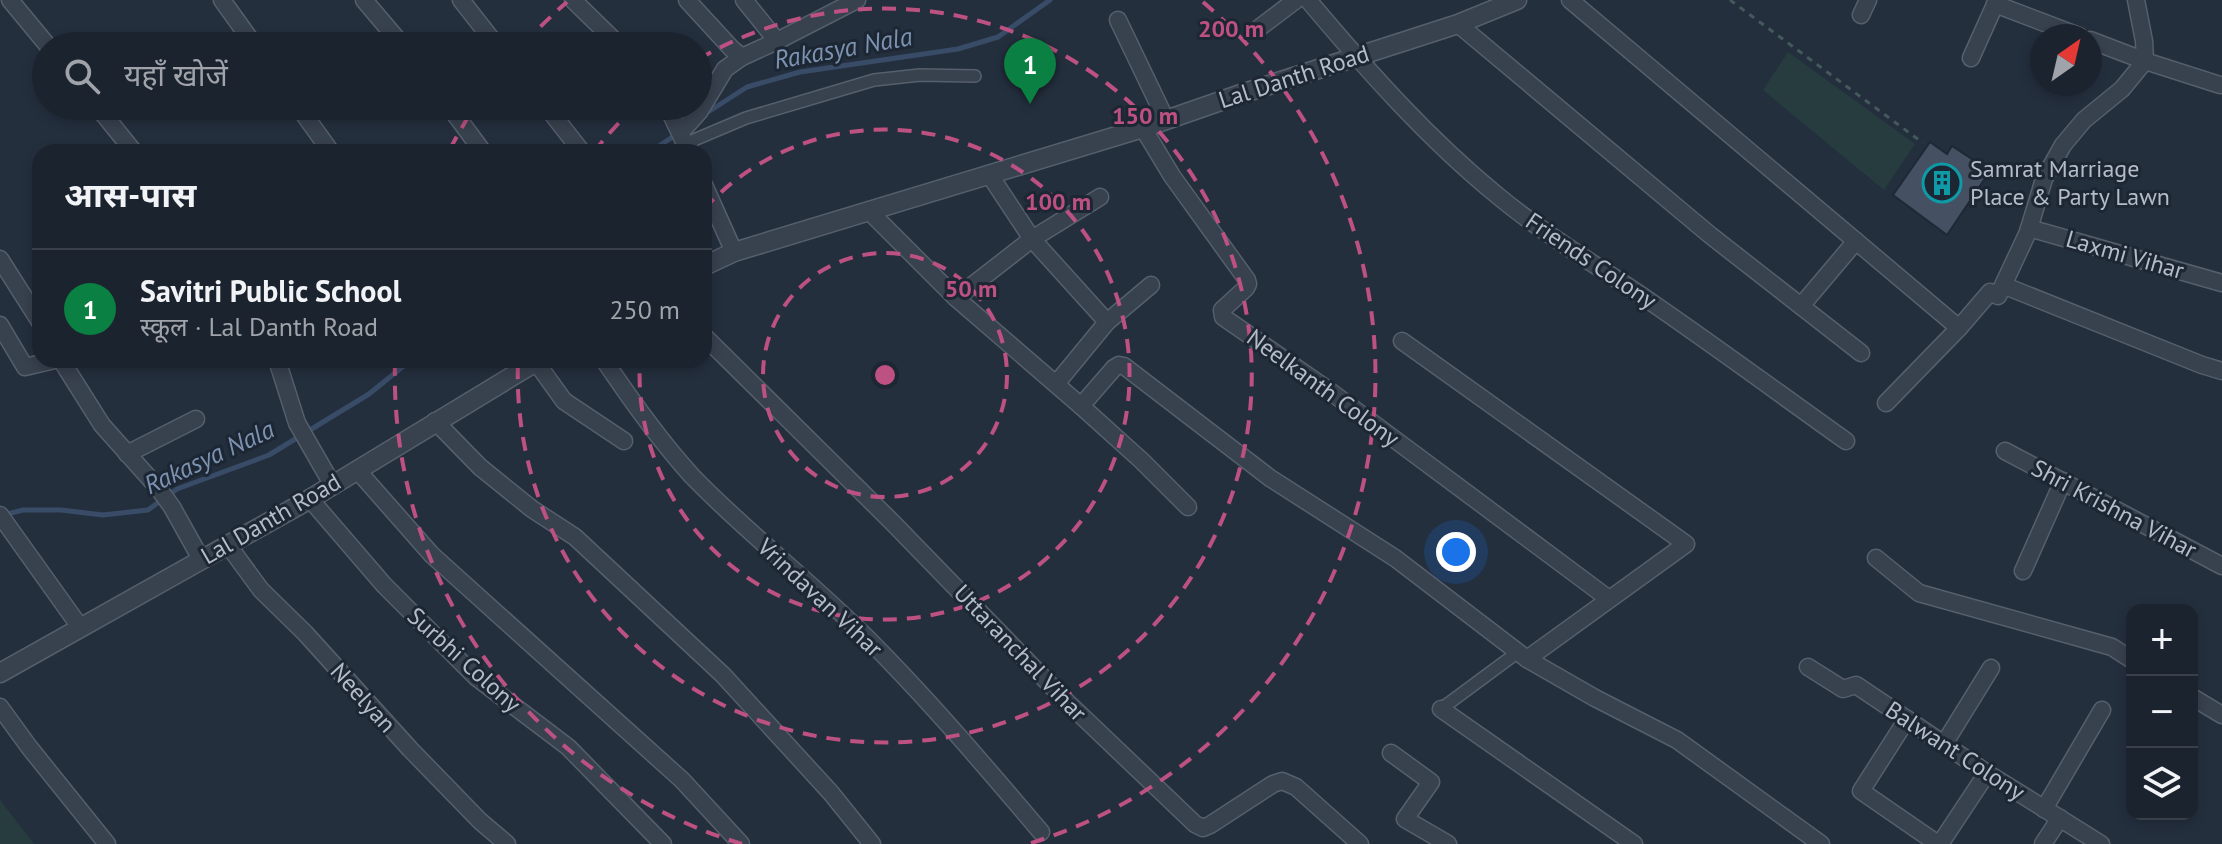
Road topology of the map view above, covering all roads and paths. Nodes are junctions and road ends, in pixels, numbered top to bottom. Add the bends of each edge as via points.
1 (10, 0) edge
2 (222, 0) edge
3 (364, 0) edge
4 (461, 0) edge
5 (573, 0) edge
6 (687, 0) edge
7 (744, 0) edge
8 (857, 0) edge
9 (1296, 0) edge
10 (1308, 0) edge
11 (1517, 0) edge
12 (1570, 0) edge
13 (1730, 0) edge
14 (2136, 0) edge
15 (1996, 2) edge
16 (1118, 20) dead end
17 (1458, 24) junction
18 (2050, 24) edge
19 (1259, 28) dead end
20 (36, 32) edge
21 (245, 32) edge
22 (391, 32) edge
23 (486, 32) edge
24 (606, 32) edge
25 (777, 41) junction
26 (2102, 45) edge
27 (742, 57) junction
28 (1356, 57) junction
29 (1971, 58) dead end
30 (2145, 61) junction
31 (975, 76) dead end
32 (2220, 85) edge
33 (712, 90) edge
34 (108, 120) edge
35 (308, 120) edge
36 (459, 120) edge
37 (557, 120) edge
38 (675, 120) edge
39 (692, 120) edge
40 (1166, 120) junction
41 (1143, 128) junction
42 (681, 132) junction
43 (1923, 143) dead end
44 (128, 144) edge
45 (325, 144) edge
46 (477, 144) edge
47 (576, 144) edge
48 (686, 144) edge
49 (692, 144) edge
50 (989, 174) junction
51 (1100, 197) dead end
52 (712, 203) edge
53 (870, 212) junction
54 (2029, 228) junction
55 (1032, 239) junction
56 (1856, 241) junction
57 (734, 252) junction
58 (0, 259) edge
59 (712, 262) edge
60 (2222, 283) edge
61 (1151, 285) dead end
62 (2005, 286) junction
63 (956, 298) junction
64 (1801, 306) junction
65 (32, 309) edge
66 (1107, 322) junction
67 (0, 325) edge
68 (1959, 328) junction
69 (1402, 341) dead end
70 (712, 344) edge
71 (1861, 353) dead end
72 (32, 366) edge
73 (63, 368) edge
74 (280, 368) edge
75 (525, 368) edge
76 (542, 368) edge
77 (609, 368) edge
78 (2222, 371) edge
79 (1056, 384) junction
80 (1886, 403) dead end
81 (1081, 406) junction
82 (196, 419) dead end
83 (435, 421) junction
84 (624, 441) dead end
85 (1846, 441) dead end
86 (2005, 451) dead end
87 (127, 454) junction
88 (358, 471) junction
89 (2063, 481) junction
90 (332, 484) junction
91 (310, 499) junction
92 (1188, 507) dead end
93 (2, 517) edge
94 (228, 545) junction
95 (1876, 558) dead end
96 (201, 559) junction
97 (2222, 566) edge
98 (2023, 571) dead end
99 (1609, 599) junction
100 (80, 627) junction
101 (1522, 656) junction
102 (2126, 656) edge
103 (1808, 667) dead end
104 (1991, 668) dead end
105 (0, 673) edge
106 (2198, 701) edge
107 (0, 707) edge
108 (1441, 709) joint
109 (2102, 710) dead end
110 (2222, 715) edge
111 (1907, 719) junction
112 (1944, 744) junction
113 (1391, 753) dead end
114 (1987, 773) junction
115 (2044, 809) junction
116 (2060, 818) junction
117 (1041, 832) dead end
118 (107, 844) edge
119 (507, 844) edge
120 (663, 844) edge
121 (741, 844) edge
122 (872, 844) edge
123 (1360, 844) edge
124 (1448, 844) edge
125 (1634, 844) edge
126 (1821, 844) edge
127 (1939, 844) edge
128 (2043, 844) edge
129 (2101, 844) edge

1 - 20 street
2 - 21 street
3 - 22 street
4 - 23 street
5 - 24 street
6 - 27 street
7 - 25 street
8 - 25 street
9 - 19 street
10 - 28 street, Friends Colony
11 - 17 street, Lal Danth Road
12 - 56 street
13 - 43 path
14 - 30 street
15 - 18 street
15 - 29 street
16 - 40 street
17 - 28 street, Lal Danth Road
17 - 64 street
25 - 27 street
26 - 30 street
27 - 33 street via 725,69
28 - 40 street, Lal Danth Road
28 - 85 street, Friends Colony via 1418,124 1499,197
30 - 32 street
30 - 54 street via 2063,145 2044,179
31 - 49 street via 874,80 746,118
34 - 44 street
35 - 45 street
36 - 46 street
37 - 47 street
38 - 42 street
39 - 42 street
40 - 41 street, Lal Danth Road
41 - 50 street, Lal Danth Road
41 - 99 street, Neelkanth Colony via 1247,280 1246,288 1222,310 1223,317
42 - 48 street
50 - 53 street, Lal Danth Road
50 - 55 street
51 - 55 street
52 - 57 street
53 - 57 street, Lal Danth Road
53 - 63 street
54 - 60 street, Laxmi Vihar
54 - 62 street
55 - 63 street
55 - 66 street
56 - 64 street
56 - 68 street
57 - 59 street, Lal Danth Road
58 - 65 street
61 - 66 street
62 - 68 street via 1998,296 1990,292
62 - 78 street
63 - 79 street
64 - 71 street
66 - 79 street
67 - 72 street via 25,367
68 - 80 street
69 - 99 street via 1686,544
70 - 123 street, Uttaranchal Vihar via 1195,824 1210,825 1282,781 1296,787
73 - 87 street
74 - 90 street via 297,423
75 - 83 street, Lal Danth Road
76 - 84 street via 564,401
77 - 117 street, Vrindavan Vihar via 691,475 866,637
79 - 81 street
81 - 92 street
81 - 101 street via 1114,368 1124,366 1270,478 1395,558
82 - 87 street
83 - 88 street, Lal Danth Road
83 - 122 street via 480,467 575,537 723,675
86 - 89 street, Shri Krishna Vihar
87 - 96 street via 172,507
88 - 90 street, Lal Danth Road
88 - 121 street via 432,555 682,780
89 - 97 street, Shri Krishna Vihar
89 - 98 street
90 - 91 street, Lal Danth Road
91 - 94 street, Lal Danth Road
91 - 120 street, Surbhi Colony via 384,585 477,678 568,747
93 - 100 street
94 - 96 street, Lal Danth Road
94 - 119 street, Neelyan via 261,590
95 - 102 street via 1919,593 2112,647
96 - 100 street, Lal Danth Road
99 - 101 street
100 - 105 street, Lal Danth Road
101 - 108 street
101 - 126 street via 1677,740
103 - 111 street, Balwant Colony via 1843,689 1856,685
104 - 112 street
106 - 110 street
107 - 118 street
108 - 125 street
109 - 115 street
111 - 112 street, Balwant Colony
111 - 127 street via 1861,791
112 - 114 street, Balwant Colony
113 - 124 street via 1431,782 1405,819
114 - 115 street, Balwant Colony
114 - 127 street
115 - 116 street, Balwant Colony
116 - 128 street
116 - 129 street, Balwant Colony

